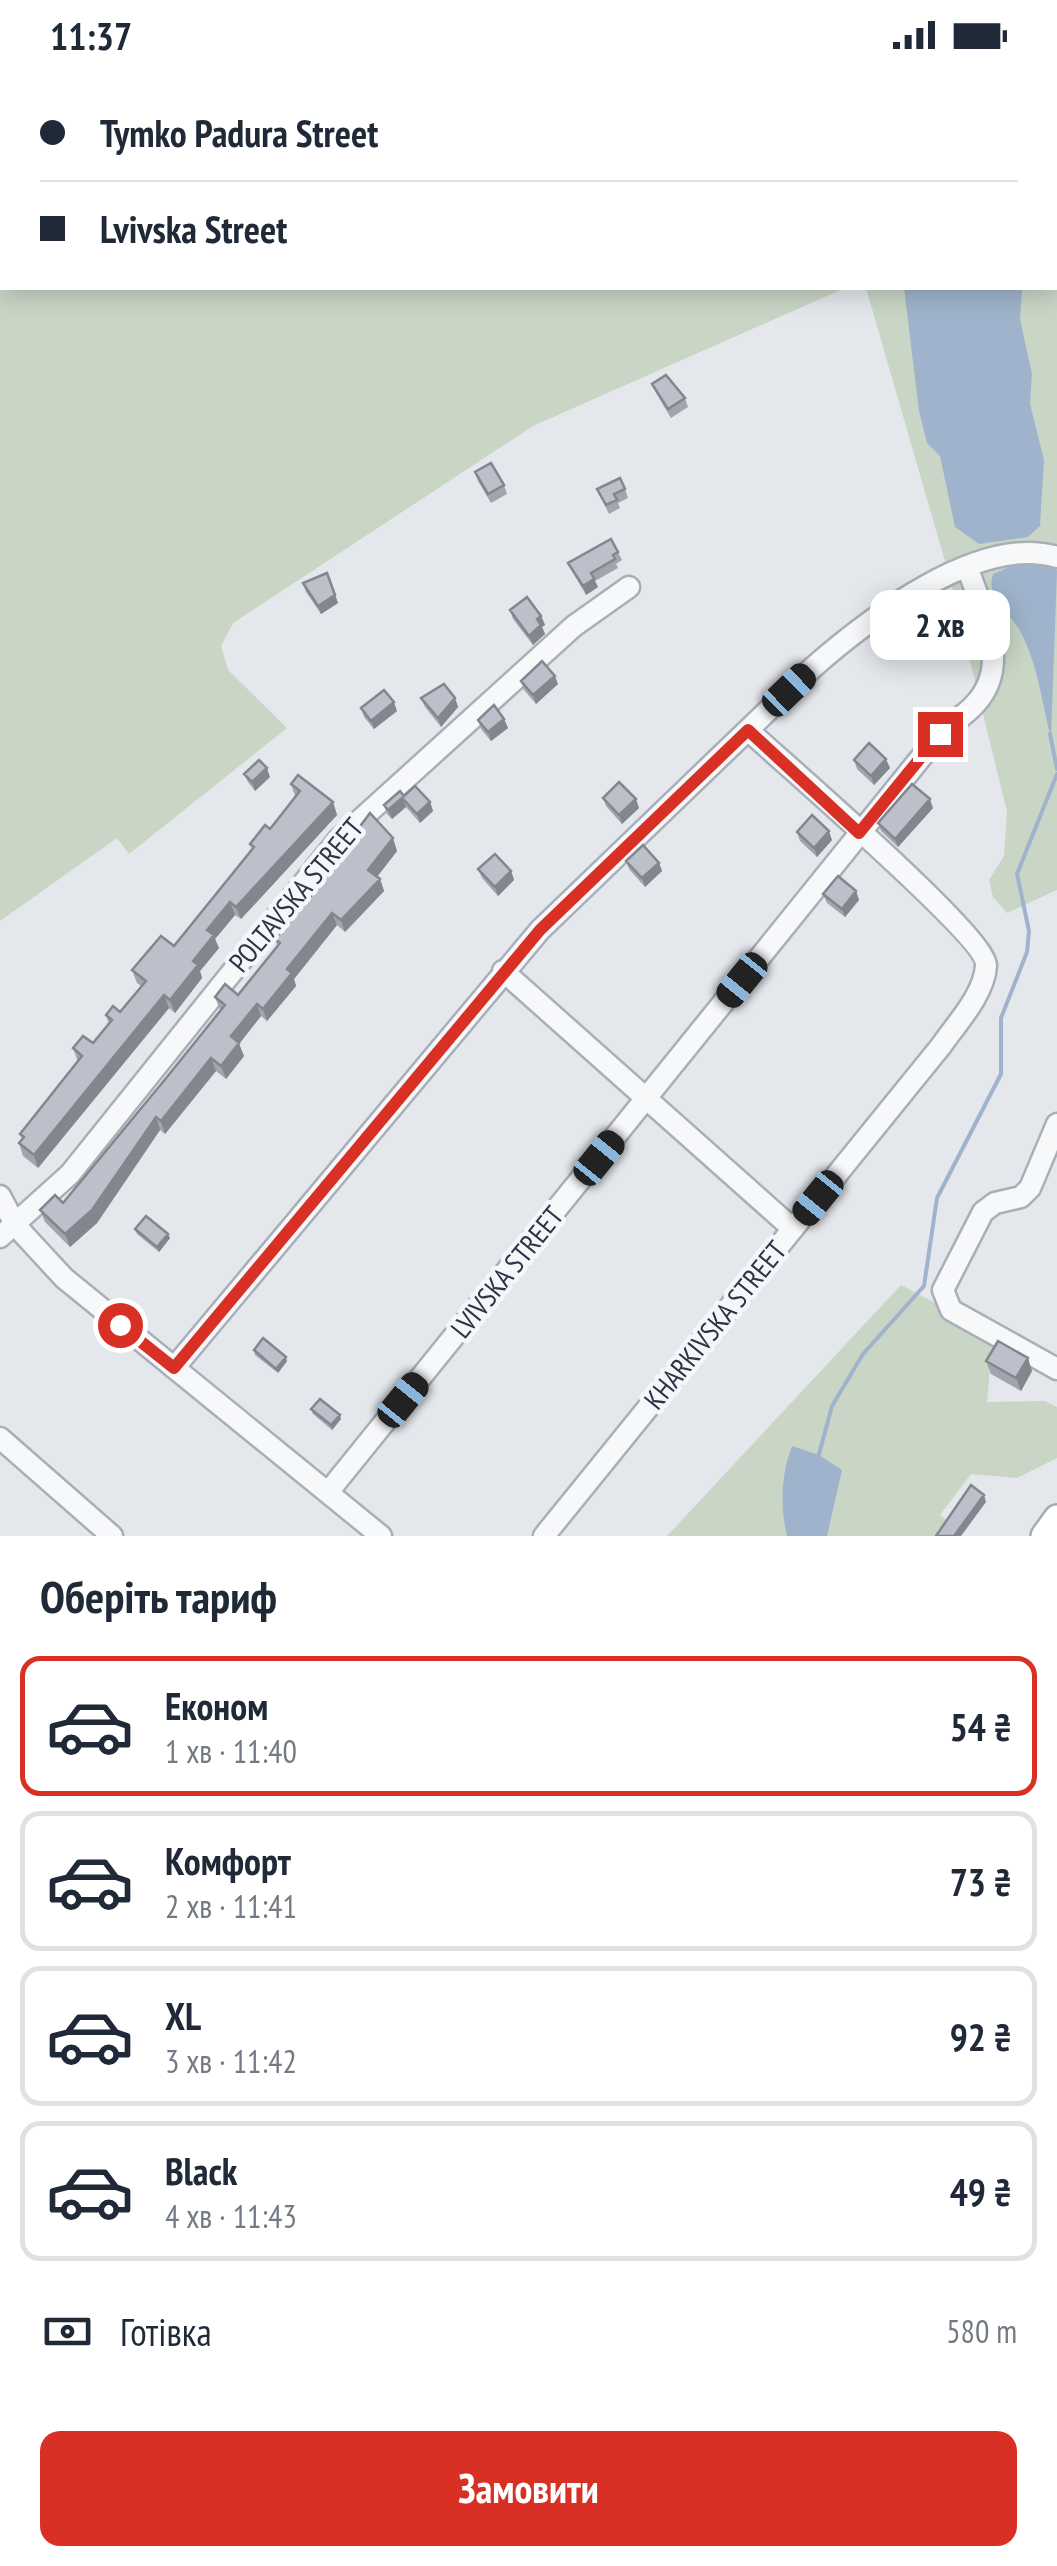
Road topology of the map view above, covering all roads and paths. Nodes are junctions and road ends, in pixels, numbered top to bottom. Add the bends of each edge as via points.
1 (1057, 557) edge
2 (968, 568) junction
3 (629, 587) dead end
4 (748, 730) junction
5 (859, 833) junction
6 (503, 971) junction
7 (648, 1098) junction
8 (1057, 1124) edge
9 (0, 1196) edge
10 (793, 1229) junction
11 (8, 1232) edge
12 (174, 1368) junction
13 (1057, 1369) edge
14 (0, 1438) edge
15 (330, 1491) junction
16 (1057, 1518) edge
17 (112, 1536) edge
18 (381, 1536) edge
19 (544, 1536) edge
20 (1044, 1536) edge

1 - 2 street via 1000,557
2 - 4 street via 850,635
2 - 5 street, LVIVSKA STREET via 995,647 994,668 976,703 940,734
3 - 11 street, POLTAVSKA STREET via 574,626 338,840 70,1174
4 - 5 street
4 - 6 street
5 - 7 street, LVIVSKA STREET
5 - 10 street, KHARKIVSKA STREET via 970,936 986,966 977,994 941,1046
6 - 7 street
6 - 12 street
7 - 10 street
7 - 15 street, LVIVSKA STREET
8 - 13 street via 1026,1192 983,1212 943,1290 951,1310
9 - 11 street
10 - 19 street, KHARKIVSKA STREET
11 - 12 street
12 - 15 street
14 - 17 street
15 - 18 street
16 - 20 main road

